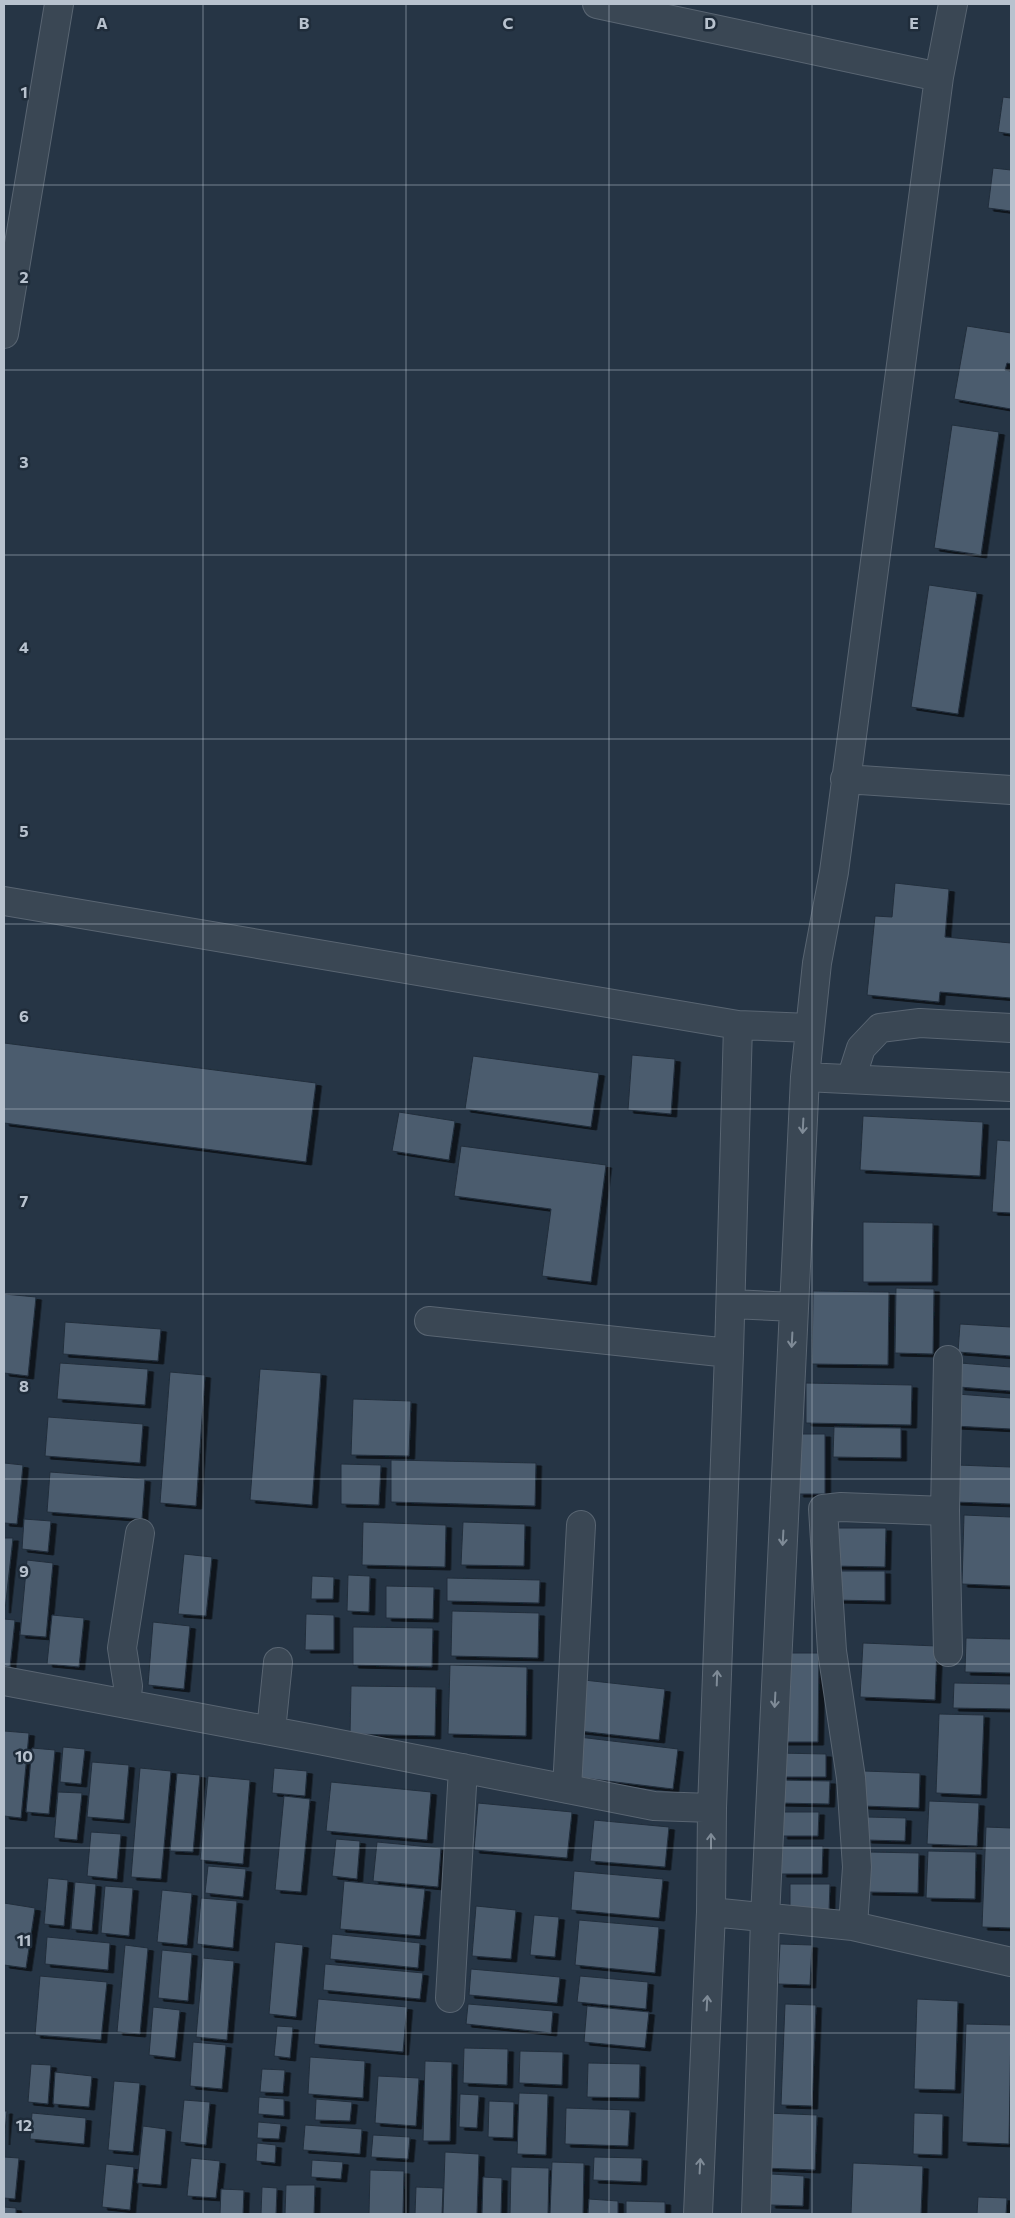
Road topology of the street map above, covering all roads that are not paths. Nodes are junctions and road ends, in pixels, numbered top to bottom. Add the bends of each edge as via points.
1 (59, 4) edge
2 (597, 4) edge
3 (953, 4) edge
4 (939, 77) junction
5 (4, 334) edge
6 (845, 779) junction
7 (1011, 790) edge
8 (4, 902) edge
9 (738, 1025) junction
10 (810, 1028) junction
11 (1011, 1028) edge
12 (805, 1077) junction
13 (851, 1079) junction
14 (1011, 1087) edge
15 (731, 1304) junction
16 (794, 1308) junction
17 (429, 1321) dead end
18 (730, 1353) junction
19 (948, 1360) dead end
20 (784, 1506) junction
21 (823, 1509) junction
22 (945, 1510) junction
23 (582, 1525) dead end
24 (140, 1533) dead end
25 (948, 1652) dead end
26 (278, 1662) dead end
27 (4, 1681) edge
28 (126, 1704) junction
29 (271, 1731) junction
30 (463, 1768) junction
31 (567, 1789) junction
32 (712, 1808) junction
33 (711, 1912) junction
34 (765, 1918) junction
35 (853, 1926) junction
36 (1011, 1962) edge
37 (450, 1998) dead end
38 (698, 2214) edge
39 (756, 2214) edge

1 - 5 street
2 - 4 street
3 - 4 street
4 - 6 street
6 - 7 street
6 - 10 street
8 - 9 street
9 - 10 street
9 - 15 street
10 - 12 street
11 - 13 street via 920,1023 880,1028 862,1048
12 - 13 street
12 -> 16 street
13 - 14 street
15 - 16 street
15 - 18 street
16 -> 20 street
17 - 18 street
32 -> 18 street
19 - 22 street
20 - 21 street
20 -> 34 street
21 - 22 street
21 - 35 street via 832,1651 851,1778 857,1867
22 - 25 street
23 - 31 street
24 - 28 street via 122,1648 128,1686
26 - 29 street
27 - 28 street
28 - 29 street
29 - 30 street
30 - 31 street
30 - 37 street
31 - 32 street via 654,1806
33 -> 32 street
33 - 34 street
38 -> 33 street
34 - 35 street
34 - 39 street
35 - 36 street

